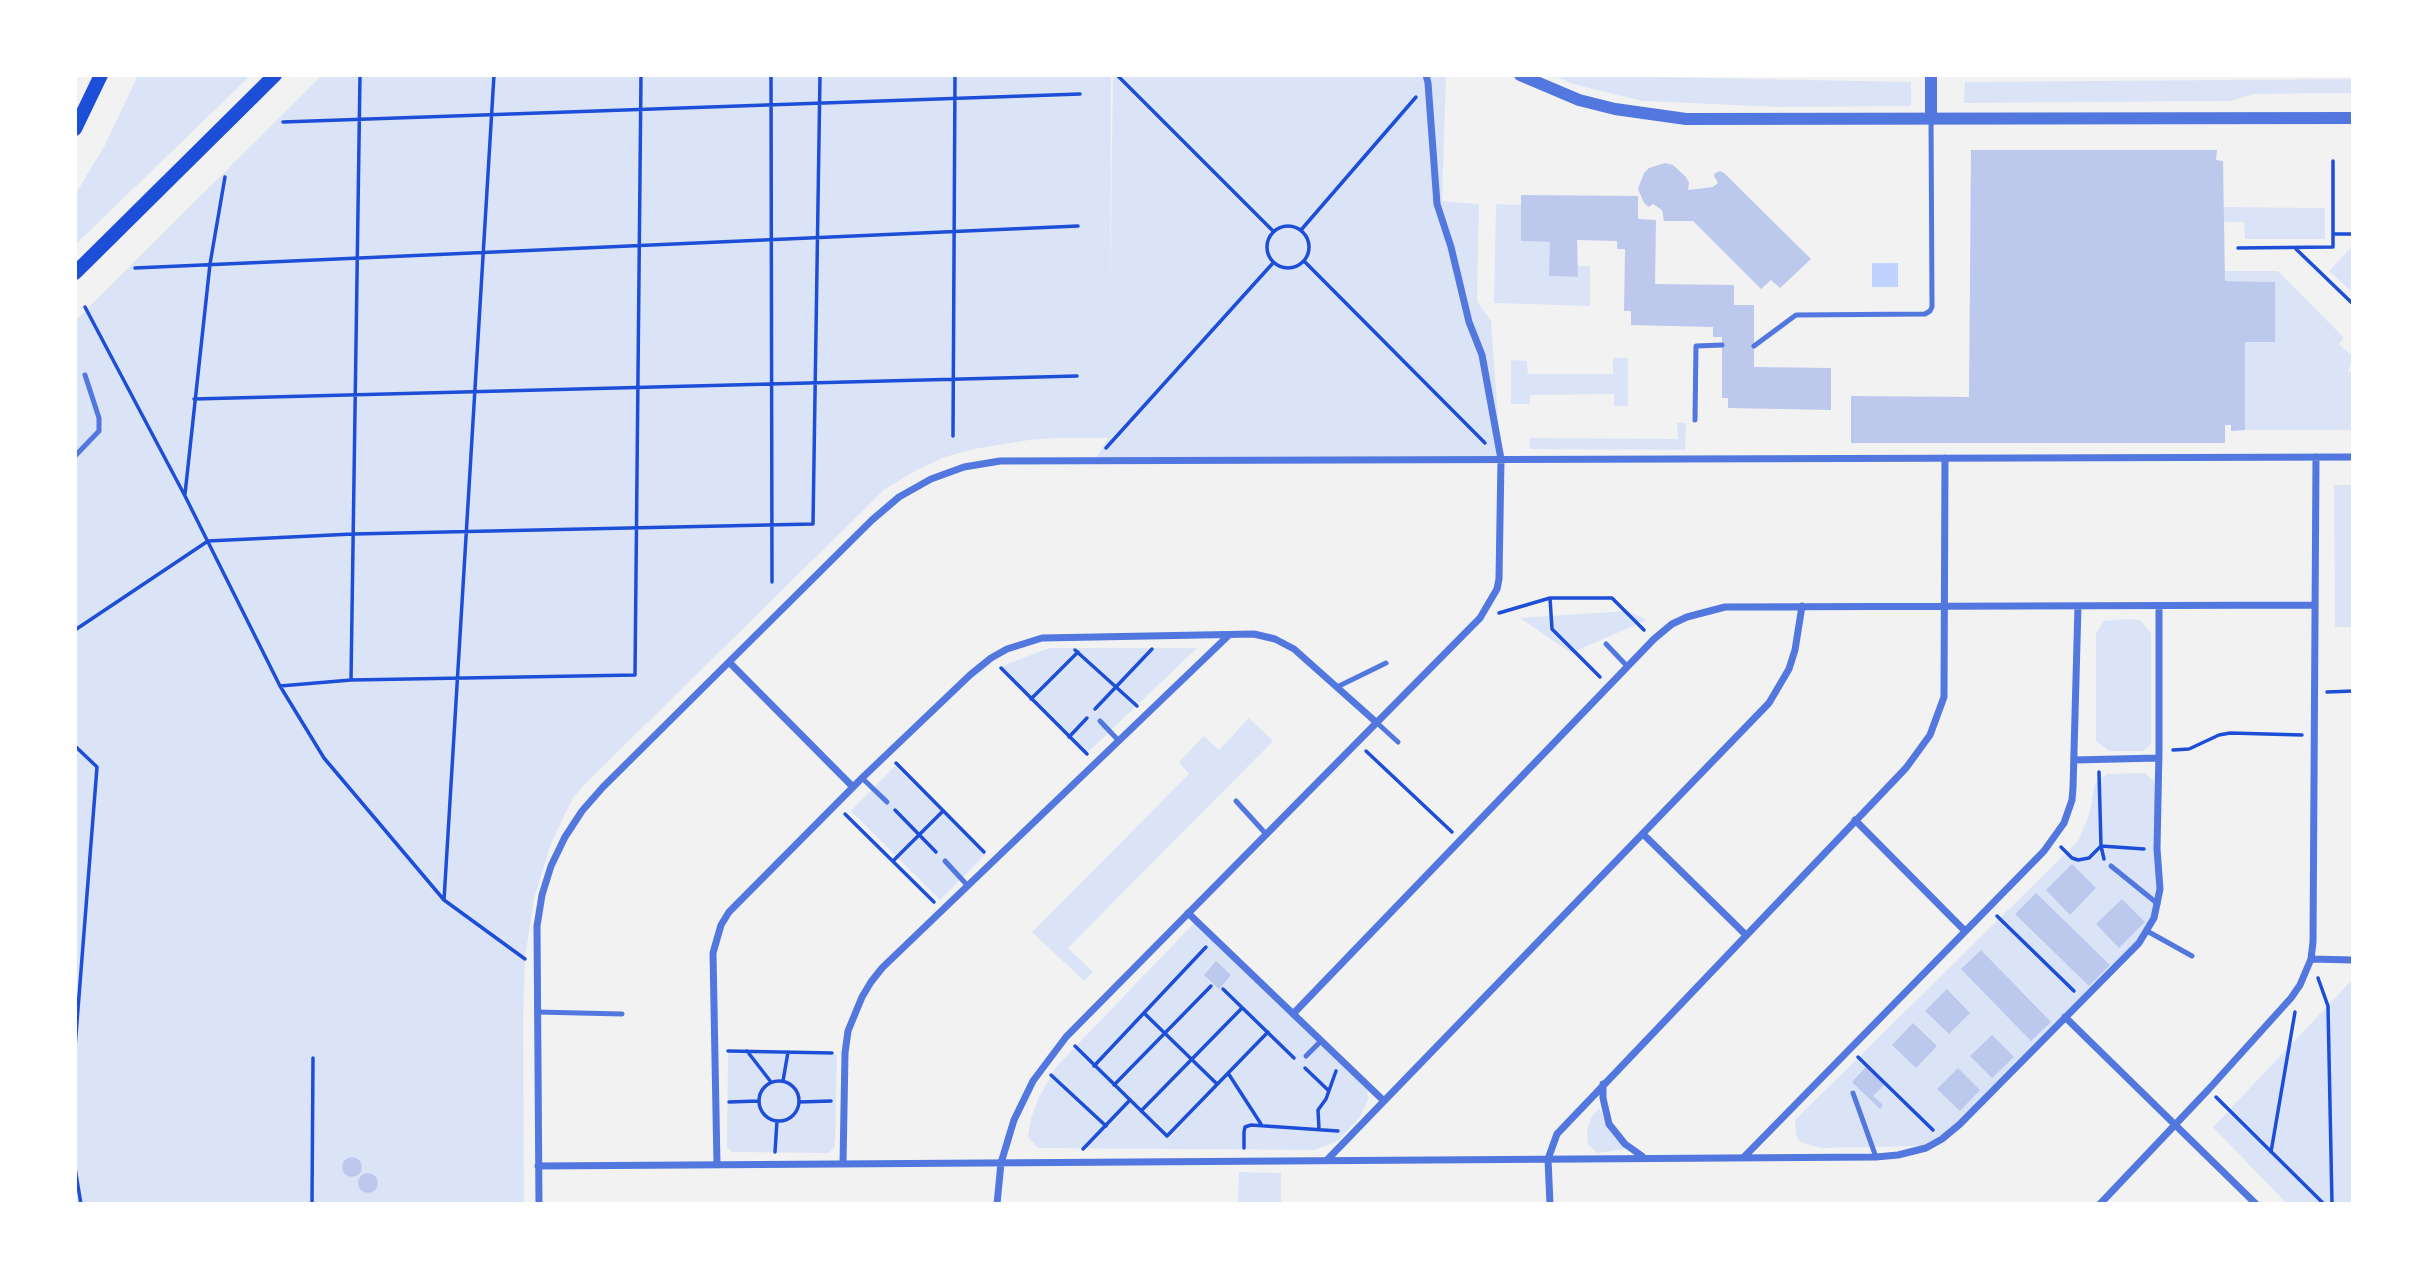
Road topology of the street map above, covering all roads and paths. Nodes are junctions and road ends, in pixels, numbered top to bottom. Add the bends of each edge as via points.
1 (101, 75) edge
2 (275, 75) edge
3 (360, 75) edge
4 (494, 75) edge
5 (641, 75) edge
6 (771, 75) edge
7 (820, 75) edge
8 (955, 75) edge
9 (1116, 75) edge
10 (1520, 75) edge
11 (1931, 75) edge
12 (1429, 78) edge
13 (1080, 94) dead end
14 (954, 98) junction
15 (820, 103) junction
16 (771, 105) junction
17 (640, 110) junction
18 (492, 115) junction
19 (1931, 118) junction
20 (2353, 118) edge
21 (359, 120) junction
22 (283, 122) dead end
23 (75, 129) edge
24 (2333, 161) dead end
25 (225, 177) dead end
26 (1078, 226) dead end
27 (1301, 230) junction
28 (954, 231) junction
29 (1273, 231) junction
30 (2333, 234) junction
31 (2353, 234) edge
32 (818, 237) junction
33 (771, 239) junction
34 (639, 245) junction
35 (2238, 248) dead end
36 (2295, 248) junction
37 (484, 251) junction
38 (357, 257) junction
39 (1304, 261) junction
40 (1273, 263) junction
41 (210, 264) junction
42 (135, 268) dead end
43 (75, 273) edge
44 (2353, 304) edge
45 (85, 307) dead end
46 (1722, 345) dead end
47 (1754, 345) dead end
48 (85, 375) dead end
49 (1077, 376) dead end
50 (953, 379) junction
51 (816, 383) junction
52 (771, 384) junction
53 (637, 388) junction
54 (475, 392) junction
55 (355, 395) junction
56 (194, 399) junction
57 (1695, 420) dead end
58 (953, 436) dead end
59 (75, 456) edge
60 (2316, 457) junction
61 (2353, 457) edge
62 (1945, 458) junction
63 (1501, 459) junction
64 (1095, 460) junction
65 (185, 496) junction
66 (772, 525) junction
67 (636, 528) junction
68 (467, 532) junction
69 (354, 534) junction
70 (208, 541) junction
71 (772, 582) dead end
72 (1550, 598) junction
73 (2315, 605) junction
74 (1944, 606) junction
75 (2078, 606) junction
76 (2159, 606) junction
77 (1802, 607) junction
78 (1480, 618) junction
79 (75, 630) edge
80 (1230, 634) junction
81 (1165, 635) junction
82 (1061, 636) junction
83 (1654, 639) junction
84 (1606, 644) dead end
85 (1078, 652) junction
86 (991, 658) junction
87 (729, 662) junction
88 (1385, 663) dead end
89 (1627, 666) junction
90 (458, 678) junction
91 (351, 680) junction
92 (280, 685) junction
93 (1609, 685) junction
94 (1116, 687) junction
95 (1337, 687) junction
96 (2353, 691) edge
97 (2315, 692) junction
98 (1031, 699) junction
99 (1146, 715) junction
100 (1100, 721) dead end
101 (1376, 722) junction
102 (2314, 736) junction
103 (1069, 737) junction
104 (1119, 741) junction
105 (1357, 742) junction
106 (1398, 742) dead end
107 (75, 746) edge
108 (887, 755) junction
109 (2159, 755) junction
110 (2074, 760) junction
111 (2099, 760) junction
112 (1096, 763) junction
113 (862, 778) junction
114 (853, 787) junction
115 (1236, 801) dead end
116 (887, 802) joint
117 (836, 805) junction
118 (943, 811) junction
119 (1855, 820) junction
120 (1266, 834) junction
121 (1643, 834) junction
122 (919, 835) junction
123 (2053, 839) junction
124 (1460, 840) junction
125 (2101, 846) junction
126 (2157, 849) junction
127 (945, 861) joint
128 (893, 862) junction
129 (993, 862) junction
130 (2111, 866) joint
131 (968, 886) junction
132 (444, 900) junction
133 (2158, 904) junction
134 (1988, 907) junction
135 (943, 910) junction
136 (1188, 913) junction
137 (1965, 931) junction
138 (2147, 931) junction
139 (1746, 935) junction
140 (1215, 938) junction
141 (2192, 956) dead end
142 (2311, 959) junction
143 (2353, 960) edge
144 (537, 967) junction
145 (2300, 985) junction
146 (1211, 986) dead end
147 (1223, 989) dead end
148 (2083, 999) junction
149 (1242, 1008) junction
150 (537, 1012) junction
151 (1144, 1013) junction
152 (622, 1014) dead end
153 (1293, 1014) junction
154 (2065, 1017) junction
155 (1268, 1032) junction
156 (1165, 1033) junction
157 (1066, 1037) junction
158 (1321, 1041) junction
159 (75, 1047) edge
160 (1849, 1048) junction
161 (715, 1051) junction
162 (747, 1051) junction
163 (788, 1052) junction
164 (845, 1053) junction
165 (1306, 1056) dead end
166 (313, 1058) dead end
167 (1192, 1059) junction
168 (1340, 1059) junction
169 (1094, 1066) junction
170 (1042, 1067) junction
171 (1228, 1073) junction
172 (783, 1081) junction
173 (771, 1082) junction
174 (1217, 1084) junction
175 (1603, 1084) junction
176 (1114, 1085) junction
177 (2208, 1090) junction
178 (1329, 1091) junction
179 (1853, 1093) dead end
180 (1130, 1100) junction
181 (758, 1101) junction
182 (844, 1101) junction
183 (1384, 1101) junction
184 (799, 1102) junction
185 (716, 1103) junction
186 (1141, 1111) junction
187 (777, 1121) junction
188 (1261, 1125) junction
189 (2175, 1125) junction
190 (1106, 1126) junction
191 (1319, 1129) junction
192 (1354, 1132) junction
193 (1942, 1139) junction
194 (2271, 1152) junction
195 (1744, 1157) junction
196 (1876, 1157) junction
197 (1646, 1158) junction
198 (1548, 1159) junction
199 (1327, 1160) junction
200 (1245, 1161) junction
201 (1071, 1162) junction
202 (1001, 1163) junction
203 (774, 1164) junction
204 (843, 1164) junction
205 (717, 1165) junction
206 (538, 1166) junction
207 (75, 1168) edge
208 (75, 1198) edge
209 (81, 1204) edge
210 (312, 1204) edge
211 (538, 1204) edge
212 (997, 1204) edge
213 (1550, 1204) edge
214 (2100, 1204) edge
215 (2256, 1204) edge
216 (2324, 1204) edge
217 (2332, 1204) edge

1 - 23 main road
2 - 43 main road
3 - 21 path
4 - 18 path
5 - 17 path
6 - 16 path
7 - 15 path
8 - 14 path
9 - 29 path
10 - 19 street via 1579,100 1650,116
11 - 19 street
12 - 27 path
12 - 63 street via 1437,204 1482,355
13 - 14 path
14 - 15 path
14 - 28 path
15 - 16 path
15 - 32 path
16 - 17 path
16 - 33 path
17 - 18 path
17 - 34 path
18 - 21 path
18 - 37 path
19 - 20 street
19 - 47 lane via 1930,311 1796,315
21 - 22 path
21 - 38 path
24 - 30 path
25 - 41 path
26 - 28 path
27 - 29 path via 1284,226
27 - 39 path via 1309,245
28 - 32 path
28 - 50 path
29 - 40 path via 1266,251
30 - 31 path
30 - 36 path via 2333,247
32 - 33 path
32 - 51 path
33 - 34 path
33 - 52 path
34 - 37 path
34 - 53 path
35 - 36 path
36 - 44 path
37 - 38 path
37 - 54 path
38 - 41 path
38 - 55 path
39 - 40 path via 1289,268
39 - 63 path
40 - 64 path
41 - 42 path
41 - 56 path
45 - 65 path
46 - 57 lane via 1696,346
48 - 59 lane via 99,431
49 - 50 path
50 - 51 path
50 - 58 path
51 - 52 path
51 - 66 path via 813,524
52 - 53 path
52 - 66 path
53 - 54 path
53 - 67 path
54 - 55 path
54 - 68 path
55 - 56 path
55 - 69 path
56 - 65 path
60 - 61 street
60 - 62 street
60 - 73 street
62 - 63 street
62 - 74 street
63 - 64 street
63 - 78 street via 1499,579
64 - 87 street via 1000,461 964,467 899,497
65 - 70 path
66 - 67 path
66 - 71 path
67 - 68 path
67 - 90 path via 635,675
68 - 69 path
68 - 90 path
69 - 70 path
69 - 91 path
70 - 79 path
70 - 92 path
72 - 78 path
72 - 83 path via 1612,598
72 - 93 path via 1552,629
73 - 76 street
73 - 97 street
74 - 75 street
74 - 77 street
74 - 119 street via 1944,696 1938,716 1919,752
75 - 76 street
75 - 110 street
76 - 109 street
77 - 83 street via 1712,609 1679,621
77 - 121 street via 1789,669 1769,703
78 - 101 street
80 - 81 street
80 - 95 street via 1265,636 1284,644
80 - 99 street
81 - 82 street
81 - 94 path
82 - 85 path
82 - 86 street via 1024,642
83 - 89 street
84 - 89 lane
85 - 94 path
85 - 98 path
86 - 98 path
86 - 108 street
87 - 114 street
87 - 144 street via 603,788 565,837 542,895
88 - 95 lane
89 - 93 street
90 - 91 path
90 - 132 path
91 - 92 path
92 - 132 path via 324,758
93 - 124 street
94 - 99 path
94 - 103 path
95 - 101 street
96 - 97 path
97 - 102 street
98 - 103 path
99 - 104 street
100 - 104 lane
101 - 105 street
101 - 106 lane
102 - 109 path via 2230,733
102 - 142 street
103 - 112 path
104 - 112 street
105 - 120 street
105 - 124 path
107 - 159 path via 97,767
108 - 113 street
108 - 118 path
109 - 111 street
109 - 126 street
110 - 111 street
110 - 123 street via 2071,800
111 - 125 path
112 - 129 street
113 - 114 street
113 - 116 lane
114 - 117 street
115 - 120 lane
116 - 122 path
117 - 128 path
117 - 161 street via 721,925 713,953
118 - 122 path
118 - 129 path
119 - 137 street
119 - 139 street
120 - 136 street
121 - 139 street
121 - 183 street
122 - 127 path
122 - 128 path
123 - 125 path via 2078,860 2089,858
123 - 134 street
124 - 153 street
125 - 126 path
125 - 130 path
126 - 133 street
127 - 131 lane
128 - 135 path
129 - 131 street
130 - 133 lane
131 - 135 street
132 - 144 path
133 - 138 street
134 - 137 street
134 - 148 path
135 - 164 street via 871,982 848,1031
136 - 140 street
136 - 157 street
137 - 160 street
138 - 141 lane
138 - 148 street
139 - 175 street
140 - 151 path
140 - 153 street
142 - 143 street
142 - 145 street
142 - 217 path via 2328,1006
144 - 150 street
145 - 177 street
145 - 194 path
146 - 156 path
147 - 149 path
148 - 154 street
149 - 155 path
149 - 167 path
150 - 152 lane
150 - 206 street
151 - 156 path
151 - 169 path
153 - 158 street
154 - 189 street
154 - 193 street
155 - 171 path
155 - 178 path
156 - 167 path
156 - 176 path
157 - 169 path
157 - 170 street
158 - 165 lane
158 - 168 street
160 - 193 path
160 - 195 street
161 - 162 path
161 - 185 street
162 - 163 path
162 - 173 path
163 - 164 path
163 - 172 path
164 - 182 street
166 - 210 path
167 - 174 path
167 - 186 path
168 - 178 path
168 - 183 street
169 - 176 path
170 - 190 path
170 - 202 street via 1014,1120
171 - 174 path
171 - 188 path
172 - 173 path
172 - 184 path via 792,1086
173 - 181 path
174 - 186 path via 1167,1136
175 - 197 street via 1609,1124 1625,1144
175 - 198 street via 1557,1134
176 - 180 path
177 - 189 street
177 - 194 path
178 - 191 path via 1318,1110
179 - 196 lane
180 - 186 path
180 - 190 path
181 - 185 path
181 - 187 path via 764,1115
182 - 184 path
182 - 204 street
183 - 192 street
184 - 187 path via 792,1116
185 - 205 street
187 - 203 path
188 - 191 path
188 - 200 path via 1245,1127
189 - 214 street
189 - 215 street
190 - 201 path
191 - 192 path
192 - 199 street
193 - 196 street via 1912,1152
194 - 216 path
195 - 196 street
195 - 197 street
197 - 198 street
198 - 199 street
198 - 213 street
199 - 200 street
200 - 201 street
201 - 202 street
202 - 204 street
202 - 212 street
203 - 204 street
203 - 205 street
205 - 206 street
206 - 211 street
207 - 209 path
208 - 209 path

